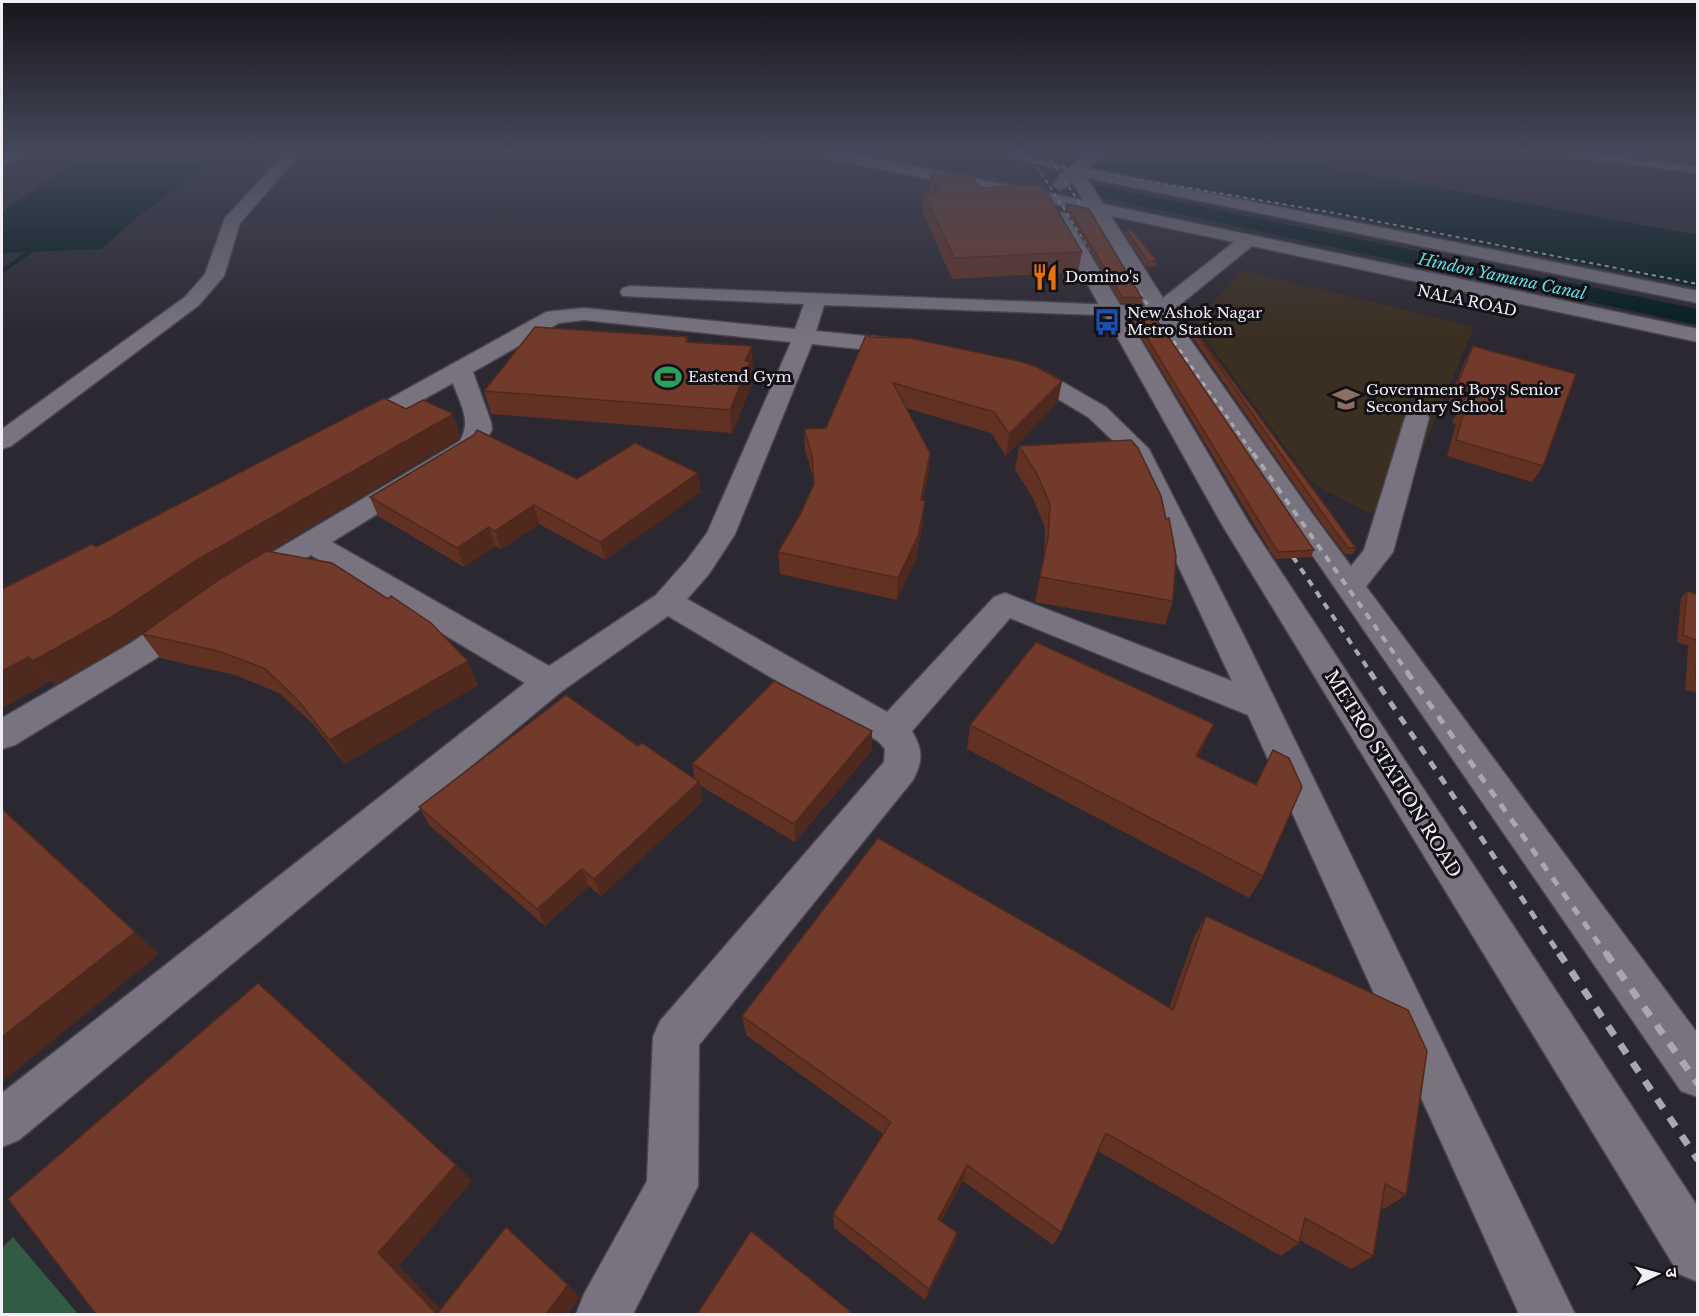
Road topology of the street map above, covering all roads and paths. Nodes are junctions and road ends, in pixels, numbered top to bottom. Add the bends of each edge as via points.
1 (238, 214) edge
2 (1057, 214) edge
3 (1101, 214) edge
4 (1127, 214) edge
5 (1297, 214) edge
6 (1241, 245) junction
7 (630, 292) dead end
8 (1698, 297) edge
9 (1152, 298) junction
10 (816, 299) junction
11 (1105, 299) junction
12 (804, 336) junction
13 (1698, 336) edge
14 (940, 351) edge
15 (1698, 352) edge
16 (996, 364) edge
17 (461, 371) junction
18 (1417, 418) dead end
19 (333, 439) edge
20 (2, 441) edge
21 (311, 543) junction
22 (1350, 586) junction
23 (667, 602) junction
24 (550, 682) junction
25 (1261, 706) junction
26 (891, 731) junction
27 (2, 735) edge
28 (1698, 1074) edge
29 (2, 1123) edge
30 (1698, 1255) edge
31 (604, 1314) edge
32 (1547, 1314) edge

1 - 20 street via 231,222 214,276 198,295
2 - 11 street, METRO STATION ROAD
3 - 9 street
4 - 6 street
5 - 8 street
6 - 9 street
6 - 13 street, NALA ROAD
6 - 15 street, NALA ROAD
7 - 10 street
9 - 11 street
9 - 11 street
9 - 22 street
10 - 11 street
10 - 12 street
11 - 30 street, METRO STATION ROAD via 1235,523
12 - 14 street
12 - 17 street via 562,315
12 - 23 street via 721,534
16 - 25 street via 1039,378 1097,412 1136,449
17 - 19 street
17 - 21 street via 479,422 470,446
18 - 22 street via 1378,552
21 - 24 street
21 - 27 street via 224,594 143,651
22 - 28 street
23 - 24 street
23 - 26 street
24 - 29 street
25 - 26 street via 1005,604
25 - 32 street
26 - 31 street via 903,744 905,759 900,770 676,1037 672,1186

